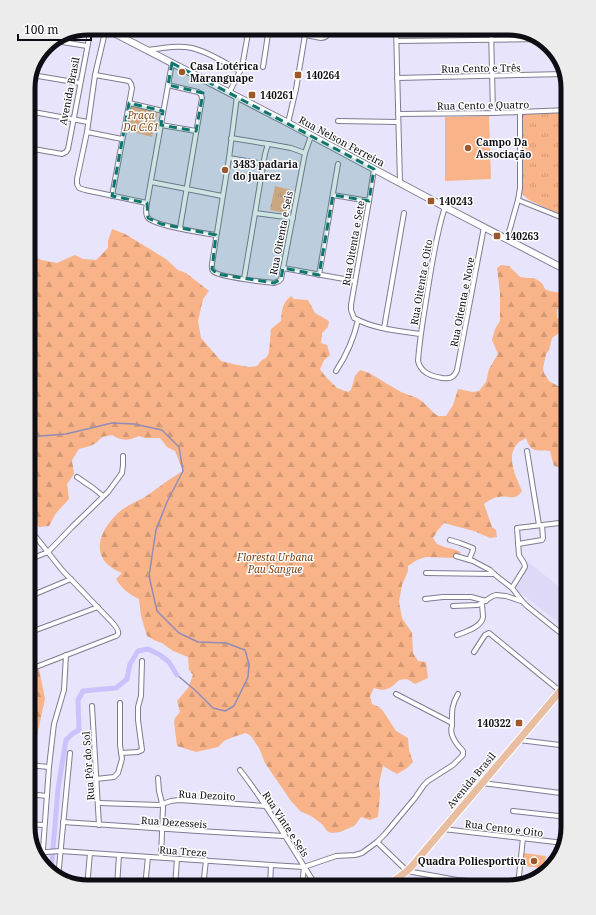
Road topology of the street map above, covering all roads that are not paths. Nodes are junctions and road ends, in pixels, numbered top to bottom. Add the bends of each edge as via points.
1 (89, 35) edge
2 (104, 35) edge
3 (118, 35) edge
4 (248, 35) edge
5 (268, 35) edge
6 (305, 35) joint
7 (329, 35) edge
8 (397, 35) edge
9 (491, 35) edge
10 (529, 39) edge
11 (491, 40) junction
12 (397, 41) junction
13 (61, 42) edge
14 (87, 46) junction
15 (147, 50) junction
16 (172, 63) junction
17 (263, 67) dead end
18 (240, 71) junction
19 (559, 74) edge
20 (95, 75) junction
21 (37, 76) edge
22 (492, 76) junction
23 (398, 78) junction
24 (80, 83) junction
25 (168, 85) junction
26 (230, 92) junction
27 (236, 96) junction
28 (129, 103) junction
29 (561, 110) edge
30 (163, 111) junction
31 (35, 112) edge
32 (520, 112) junction
33 (493, 113) junction
34 (398, 114) junction
35 (74, 118) junction
36 (338, 121) dead end
37 (88, 122) junction
38 (398, 122) junction
39 (288, 123) junction
40 (160, 125) junction
41 (87, 132) junction
42 (196, 132) junction
43 (311, 136) junction
44 (231, 138) junction
45 (122, 139) junction
46 (268, 144) junction
47 (35, 149) edge
48 (306, 153) junction
49 (229, 158) junction
50 (264, 164) junction
51 (338, 164) dead end
52 (374, 169) junction
53 (151, 182) junction
54 (400, 183) junction
55 (186, 189) junction
56 (333, 195) junction
57 (112, 196) junction
58 (222, 196) junction
59 (518, 200) junction
60 (369, 201) junction
61 (147, 203) junction
62 (445, 207) junction
63 (255, 213) junction
64 (404, 213) dead end
65 (561, 217) edge
66 (293, 218) junction
67 (484, 226) junction
68 (180, 228) junction
69 (216, 235) junction
70 (507, 239) junction
71 (561, 266) edge
72 (283, 268) junction
73 (320, 275) junction
74 (244, 279) junction
75 (355, 281) junction
76 (356, 319) junction
77 (384, 328) junction
78 (420, 334) junction
79 (418, 361) joint
80 (336, 371) dead end
81 (527, 451) dead end
82 (123, 456) dead end
83 (77, 477) dead end
84 (103, 496) junction
85 (561, 523) edge
86 (541, 525) junction
87 (35, 536) edge
88 (450, 540) dead end
89 (518, 544) junction
90 (48, 552) junction
91 (456, 556) dead end
92 (35, 557) edge
93 (468, 560) junction
94 (426, 573) dead end
95 (494, 574) junction
96 (71, 579) junction
97 (512, 588) junction
98 (35, 594) edge
99 (425, 599) dead end
100 (522, 601) junction
101 (484, 602) junction
102 (452, 606) dead end
103 (98, 607) junction
104 (35, 630) edge
105 (561, 633) edge
106 (457, 635) dead end
107 (474, 652) dead end
108 (66, 655) junction
109 (142, 661) dead end
110 (35, 667) edge
111 (560, 692) joint
112 (396, 694) dead end
113 (458, 694) dead end
114 (120, 703) dead end
115 (92, 706) dead end
116 (452, 723) junction
117 (519, 740) junction
118 (561, 745) edge
119 (70, 753) dead end
120 (121, 753) junction
121 (35, 766) edge
122 (50, 767) junction
123 (240, 770) dead end
124 (158, 778) dead end
125 (96, 779) junction
126 (482, 783) junction
127 (561, 793) edge
128 (35, 795) edge
129 (47, 796) junction
130 (99, 803) junction
131 (163, 804) junction
132 (266, 806) junction
133 (513, 810) dead end
134 (561, 816) edge
135 (63, 822) junction
136 (35, 824) edge
137 (44, 825) junction
138 (99, 825) junction
139 (162, 829) junction
140 (443, 829) junction
141 (284, 836) junction
142 (523, 838) junction
143 (377, 842) junction
144 (559, 842) edge
145 (58, 851) junction
146 (44, 853) junction
147 (90, 853) junction
148 (119, 855) junction
149 (43, 856) edge
150 (148, 857) junction
151 (161, 857) junction
152 (177, 859) junction
153 (206, 860) junction
154 (271, 865) junction
155 (304, 867) junction
156 (58, 871) edge
157 (407, 871) junction
158 (519, 879) edge
159 (88, 880) edge
160 (117, 880) edge
161 (146, 880) edge
162 (176, 880) edge
163 (204, 880) edge
164 (270, 880) edge
165 (303, 880) edge
166 (312, 880) edge
167 (395, 880) edge
168 (457, 880) edge

1 - 14 street, Avenida Brasil
2 - 20 street
3 - 15 main road, Rua Nelson Ferreira
4 - 18 street
5 - 17 street
6 - 7 street via 321,38
6 - 39 street
8 - 12 street
9 - 11 street
10 - 11 street
11 - 12 street
11 - 22 street
12 - 23 street
13 - 14 street
14 - 24 street, Avenida Brasil
15 - 16 main road, Rua Nelson Ferreira
15 - 18 street via 191,48 211,55
16 - 25 street
16 - 26 main road, Rua Nelson Ferreira
18 - 26 street
19 - 22 street, Rua Cento e Três
20 - 28 street via 129,81 132,88
20 - 37 street
21 - 24 street
22 - 23 street, Rua Cento e Três
22 - 33 street
23 - 34 street
24 - 35 street, Avenida Brasil
25 - 30 street
25 - 42 street via 201,94
26 - 27 main road, Rua Nelson Ferreira
27 - 39 main road, Rua Nelson Ferreira
27 - 44 street
28 - 30 street
28 - 45 street
29 - 32 street, Rua Cento e Quatro
30 - 40 street
31 - 35 street
32 - 33 street, Rua Cento e Quatro
32 - 59 street
33 - 34 street, Rua Cento e Quatro
34 - 38 street
35 - 37 street
35 - 47 street, Avenida Brasil via 66,152 62,154
36 - 38 street
37 - 41 street
38 - 54 street
39 - 43 main road, Rua Nelson Ferreira
40 - 42 street
40 - 53 street
41 - 45 street
41 - 57 street via 77,179 78,186
42 - 55 street
43 - 48 street, Rua Oitenta e Seis
43 - 52 main road, Rua Nelson Ferreira
44 - 46 street
44 - 49 street
45 - 57 street
46 - 48 street
46 - 50 street
48 - 66 street, Rua Oitenta e Seis
49 - 50 street
49 - 58 street
50 - 63 street
51 - 56 street
52 - 54 main road, Rua Nelson Ferreira
52 - 60 street, Rua Oitenta e Sete
53 - 55 street
53 - 61 street
54 - 62 main road, Rua Nelson Ferreira
55 - 58 street
55 - 68 street
56 - 60 street
56 - 73 street
57 - 61 street
58 - 69 street
59 - 65 street
59 - 70 street
60 - 75 street, Rua Oitenta e Sete
61 - 68 street via 148,218
62 - 67 main road, Rua Nelson Ferreira
62 - 78 street, Rua Oitenta e Oito
63 - 66 street
63 - 74 street
64 - 77 street
66 - 72 street, Rua Oitenta e Seis
67 - 70 main road, Rua Nelson Ferreira
67 - 79 street, Rua Oitenta e Nove via 457,370 451,378 433,376 427,374
68 - 69 street
69 - 74 street via 213,272
70 - 71 main road, Rua Nelson Ferreira
72 - 73 street
72 - 74 street, Rua Oitenta e Seis via 279,282
73 - 75 street
75 - 76 street, Rua Oitenta e Sete via 351,310
76 - 77 street
76 - 80 street via 354,332
77 - 78 street
78 - 79 street, Rua Oitenta e Oito
81 - 86 street
82 - 84 street via 122,473
83 - 84 street
84 - 90 street
85 - 86 street
86 - 89 street via 542,540
86 - 89 street via 517,528
87 - 90 street
88 - 93 street via 473,548
89 - 97 street via 520,558 525,567
90 - 92 street
90 - 96 street
91 - 93 street
93 - 95 street via 486,567
94 - 95 street
95 - 97 street
96 - 98 street
96 - 103 street
97 - 100 street
99 - 101 street via 471,597
100 - 101 street via 496,595
100 - 105 street
101 - 102 street
101 - 106 street via 481,621 472,629
103 - 104 street
103 - 108 street via 114,625 118,634
107 - 111 street via 489,633
108 - 110 street
108 - 122 street via 64,690 54,724
109 - 120 street via 138,720 142,750
111 - 117 main road, Avenida Brasil
112 - 116 street
113 - 116 street via 452,707
114 - 120 street
115 - 125 street, Rua Pôr do Sol
116 - 143 street via 452,735 464,754 454,765 428,781
117 - 118 street
117 - 126 main road, Avenida Brasil
119 - 135 street
120 - 125 street via 122,759 116,776
121 - 122 street
122 - 129 street
123 - 132 street, Rua Vinte e Seis
124 - 131 street
125 - 130 street, Rua Pôr do Sol
126 - 127 street
126 - 140 main road, Avenida Brasil
128 - 129 street
129 - 137 street
130 - 131 street, Rua Dezoito
130 - 138 street, Rua Pôr do Sol
131 - 132 street, Rua Dezoito via 179,800
131 - 139 street
132 - 141 street, Rua Vinte e Seis
133 - 134 street
135 - 138 street, Rua Dezesseis
135 - 145 street
136 - 137 street
137 - 146 street
138 - 139 street, Rua Dezesseis
139 - 141 street, Rua Dezesseis
139 - 151 street
140 - 142 street, Rua Cento e Oito
140 - 157 main road, Avenida Brasil
141 - 155 street, Rua Vinte e Seis
142 - 144 street, Rua Cento e Oito
142 - 158 street
143 - 155 street via 362,853 336,856
143 - 157 street
145 - 146 street, Rua Treze
145 - 147 street, Rua Treze
145 - 156 street
146 - 149 street
147 - 148 street, Rua Treze
147 - 159 street
148 - 150 street, Rua Treze
148 - 160 street
150 - 151 street, Rua Treze
150 - 161 street
151 - 152 street, Rua Treze
152 - 153 street, Rua Treze
152 - 162 street
153 - 154 street, Rua Treze
153 - 163 street
154 - 155 street, Rua Treze
154 - 164 street
155 - 165 street
155 - 166 street, Rua Vinte e Seis
157 - 167 main road, Avenida Brasil
157 - 168 street

